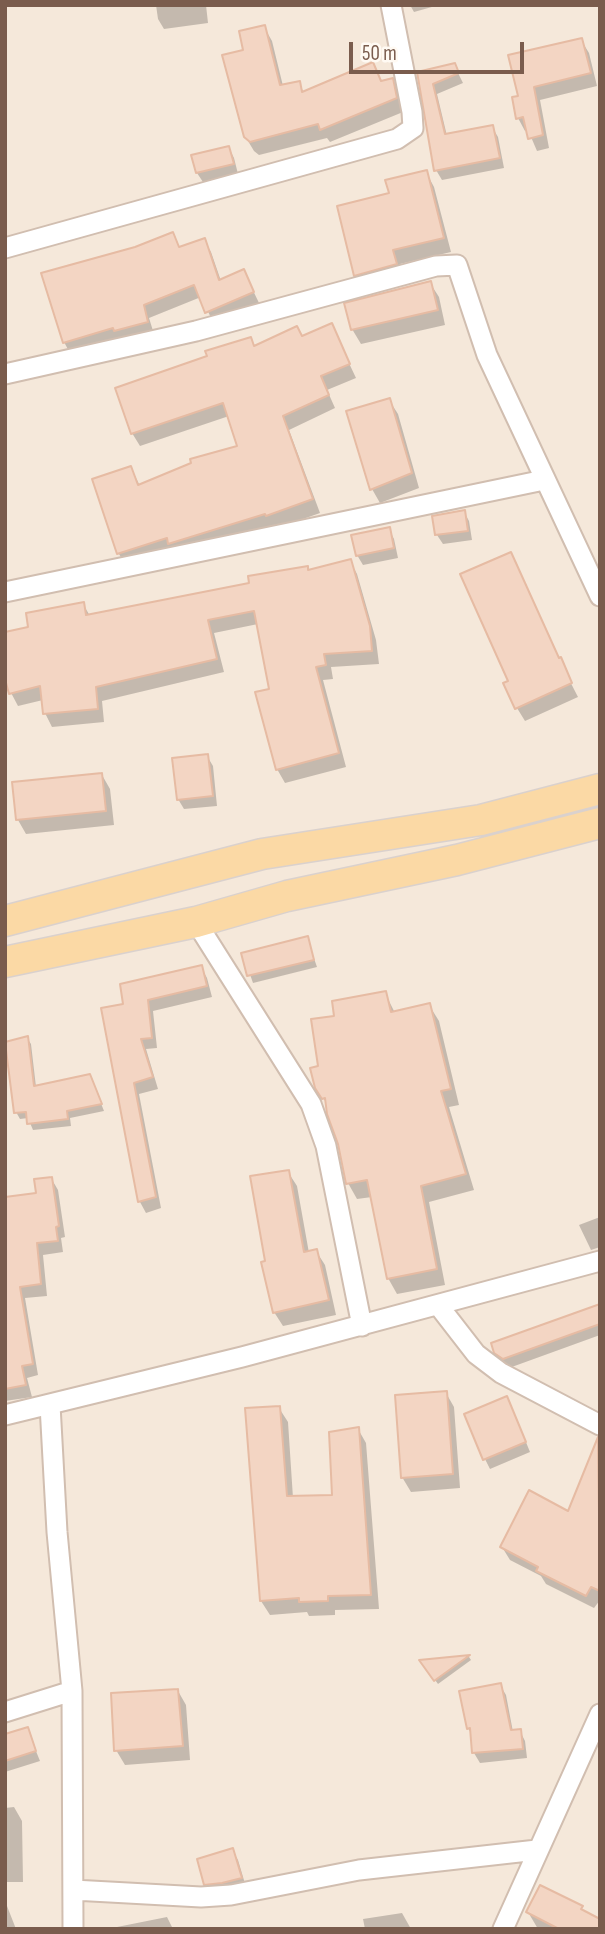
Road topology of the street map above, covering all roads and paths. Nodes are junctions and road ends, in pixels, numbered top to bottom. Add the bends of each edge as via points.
1 (391, 5) edge
2 (5, 248) edge
3 (5, 374) edge
4 (544, 480) junction
5 (5, 593) edge
6 (600, 596) edge
7 (600, 789) edge
8 (600, 823) edge
9 (5, 920) edge
10 (196, 922) junction
11 (5, 962) edge
12 (600, 1261) edge
13 (438, 1305) junction
14 (362, 1325) junction
15 (50, 1405) junction
16 (5, 1415) edge
17 (600, 1425) edge
18 (72, 1691) junction
19 (5, 1712) edge
20 (600, 1714) edge
21 (537, 1850) junction
22 (73, 1890) junction
23 (73, 1929) edge
24 (503, 1929) edge

1 - 2 street via 413,128 397,139
3 - 4 street via 196,331 436,266 457,265 486,355
4 - 5 street
4 - 6 street
7 - 9 main road via 481,820 262,854
8 - 10 main road via 457,860 286,896
10 - 11 main road
10 - 14 street via 311,1104 326,1146
12 - 13 street
13 - 14 street
13 - 17 street via 476,1354 501,1373
14 - 15 street
15 - 16 street
15 - 18 street
18 - 19 street
18 - 22 street
20 - 21 street
21 - 22 street via 359,1870 231,1895
21 - 24 street
22 - 23 street

